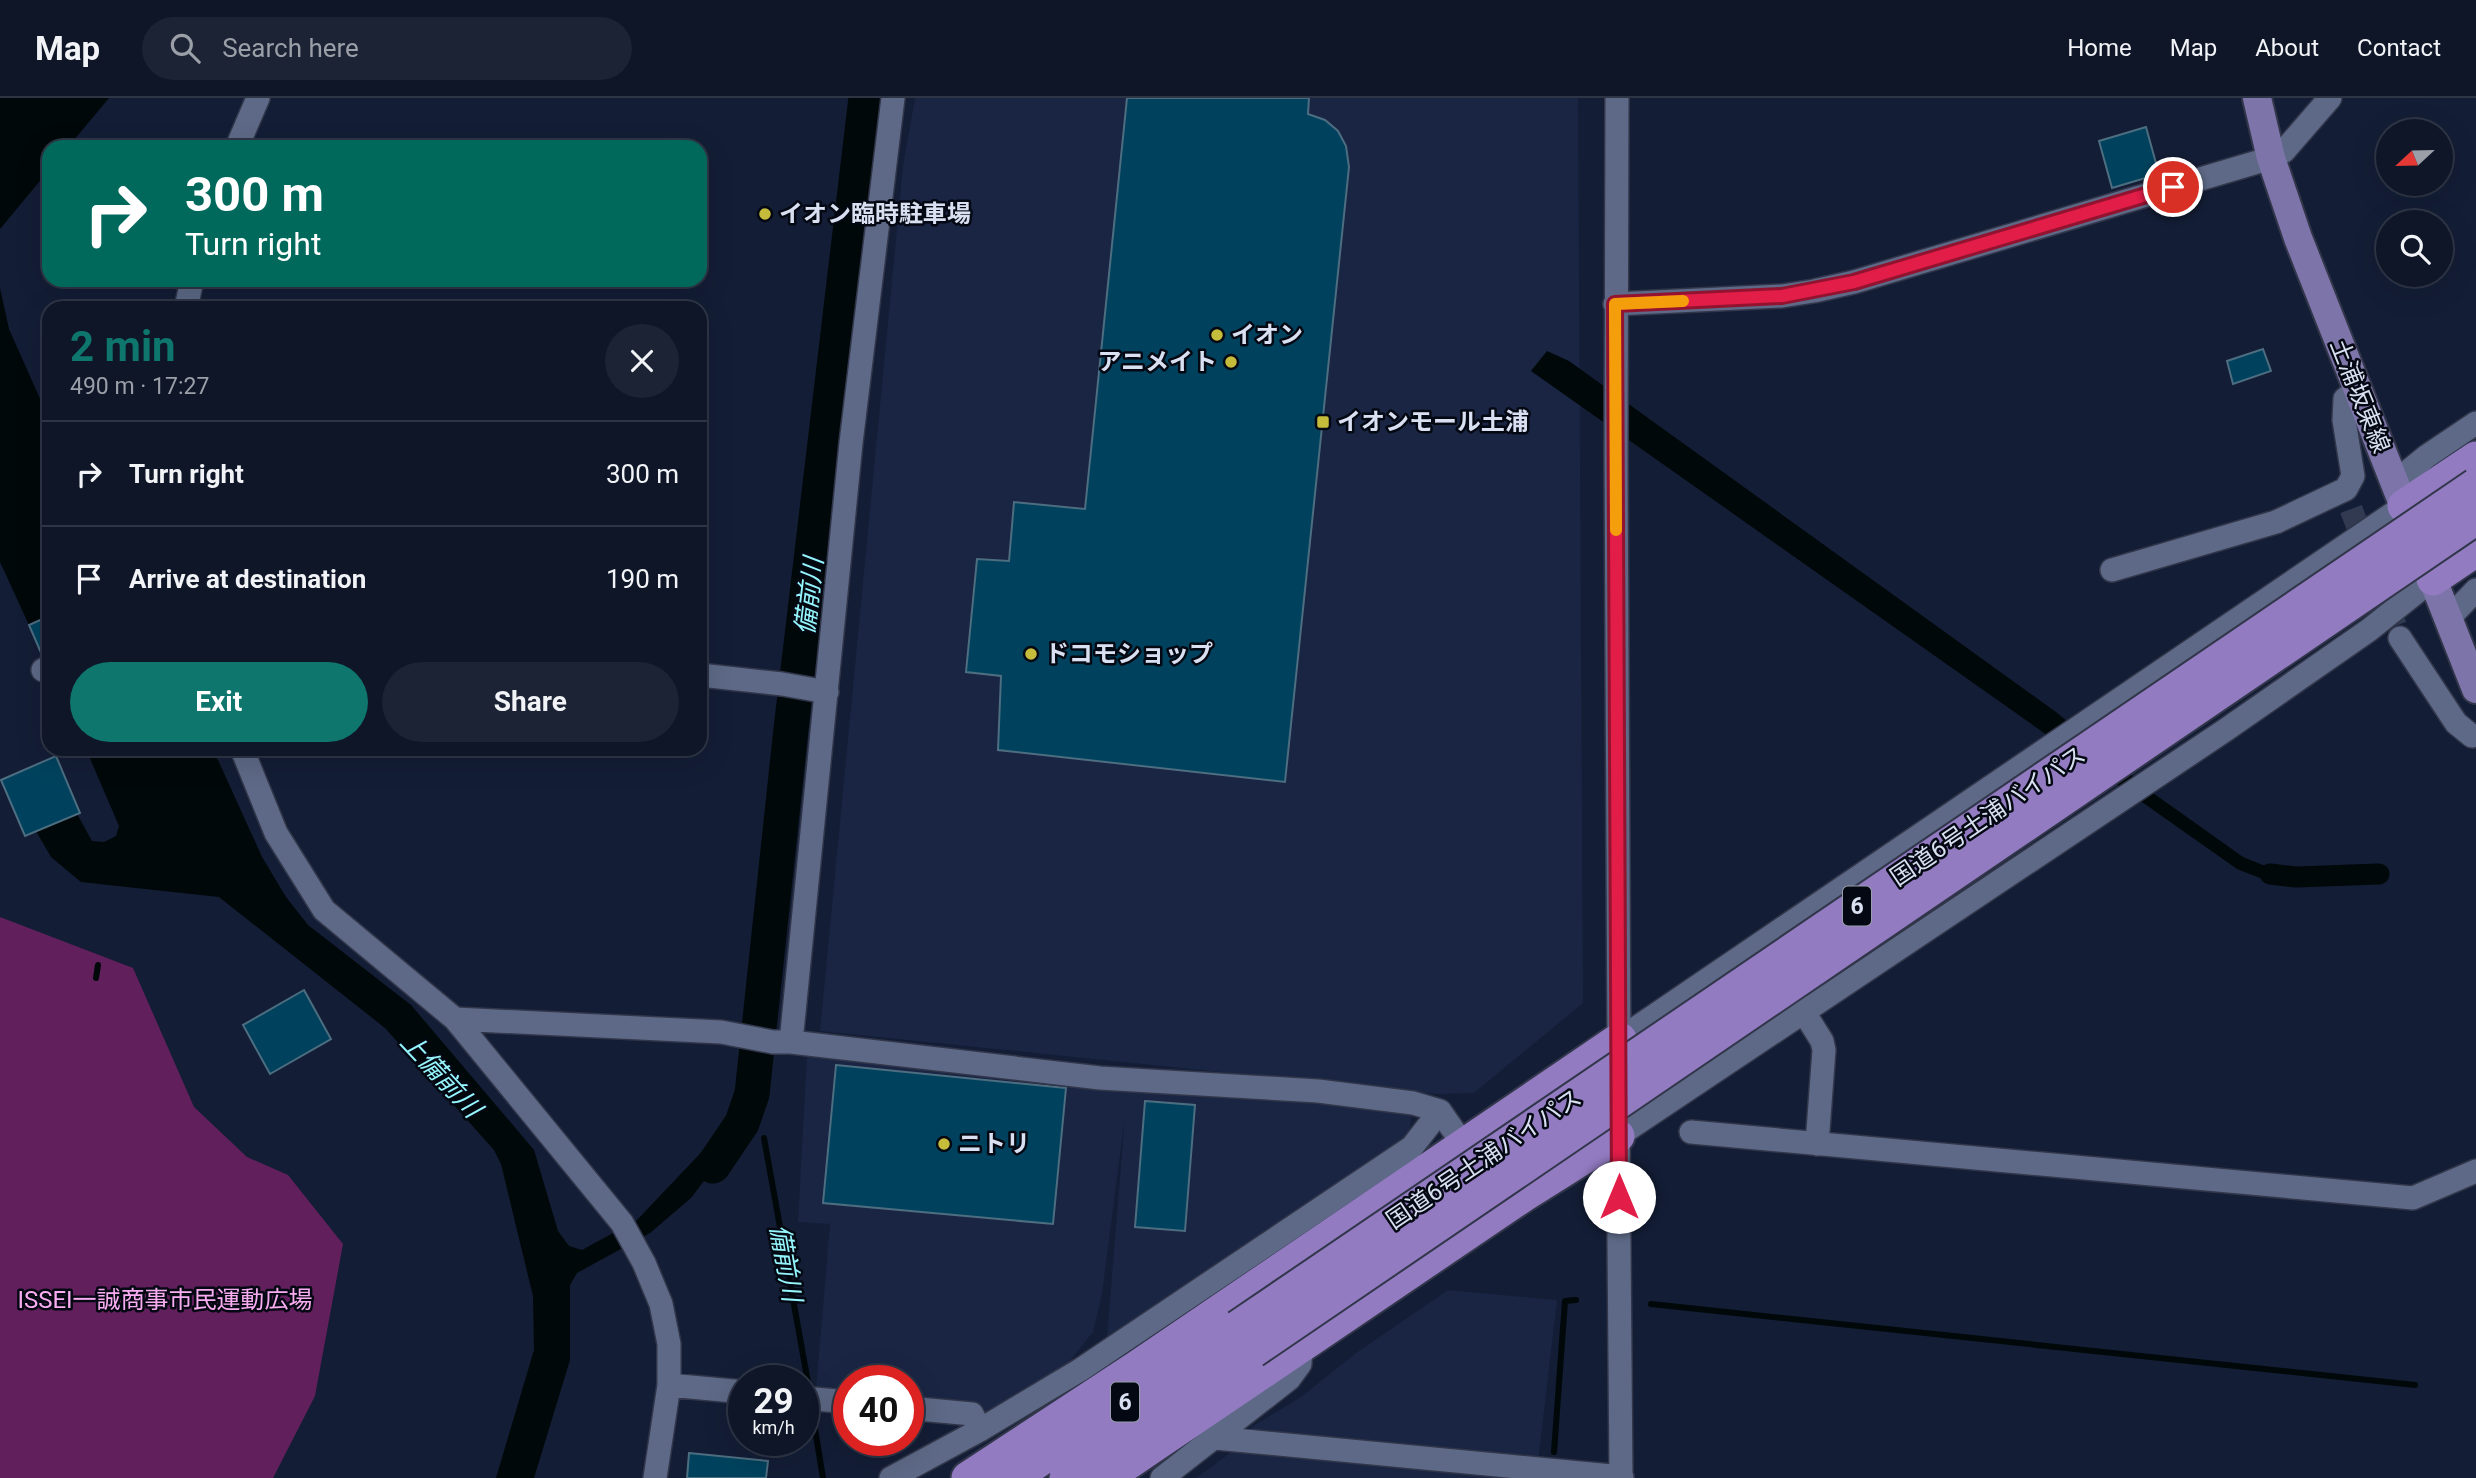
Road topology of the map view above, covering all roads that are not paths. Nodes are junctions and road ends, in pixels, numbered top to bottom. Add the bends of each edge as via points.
1 (258, 98) edge
2 (893, 98) edge
3 (1617, 98) edge
4 (2257, 98) edge
5 (2330, 98) edge
6 (240, 140) edge
7 (2271, 158) junction
8 (1615, 304) junction
9 (2357, 390) junction
10 (2476, 423) edge
11 (2476, 458) edge
12 (2476, 485) edge
13 (2400, 494) junction
14 (2476, 518) edge
15 (2476, 550) edge
16 (2112, 570) dead end
17 (2433, 579) junction
18 (2476, 590) edge
19 (2448, 619) junction
20 (2400, 638) tunnel mouth
21 (707, 676) edge
22 (2476, 689) edge
23 (817, 690) junction
24 (2475, 731) edge
25 (245, 756) edge
26 (1759, 944) junction
27 (1803, 1011) junction
28 (455, 1019) junction
29 (1620, 1040) junction
30 (782, 1042) junction
31 (1440, 1111) junction
32 (1691, 1132) dead end
33 (1618, 1136) junction
34 (1464, 1144) junction
35 (1817, 1144) junction
36 (2476, 1171) edge
37 (1524, 1195) junction
38 (1245, 1339) junction
39 (1301, 1347) junction
40 (669, 1385) junction
41 (728, 1391) edge
42 (924, 1410) edge
43 (980, 1430) junction
44 (1215, 1438) junction
45 (655, 1478) edge
46 (891, 1478) edge
47 (968, 1478) edge
48 (1013, 1478) edge
49 (1066, 1478) edge
50 (1106, 1478) edge
51 (1162, 1478) edge
52 (1622, 1478) edge

1 - 6 street
2 - 23 street
3 - 8 street
4 - 7 main road, 土浦坂東線
5 - 7 street via 2284,151
7 - 8 street via 1854,282 1782,296
7 - 9 main road, 土浦坂東線
8 - 29 street
9 - 13 main road, 土浦坂東線
9 - 16 street via 2345,399 2353,476 2348,499
10 - 13 street via 2427,456
11 - 13 highway
12 - 38 highway, 国道6号土浦バイパス / 6, bridge
13 - 17 main road, 土浦坂東線
13 - 26 street via 2100,711
14 - 38 highway, 国道6号土浦バイパス / 6, bridge
15 - 17 highway
17 - 19 main road, 土浦坂東線
17 - 27 street via 2369,630 2171,767
18 - 19 street
19 - 22 main road, 土浦坂東線
20 - 24 street via 2456,723
21 - 23 street
23 - 30 street
25 - 28 street via 276,832 324,910
26 - 27 street
26 - 29 street
27 - 33 street
27 - 35 street via 1824,1050
28 - 30 street via 721,1032
28 - 40 street via 622,1223 661,1304 669,1344
29 - 33 street
29 - 34 highway
30 - 31 street via 1100,1078 1318,1091 1413,1103
31 - 34 street
31 - 43 street via 1412,1147 1080,1370
32 - 35 street
33 - 37 highway
33 - 52 street
34 - 37 street via 1484,1177 1503,1193
34 - 47 highway
35 - 36 street via 2413,1198
37 - 39 highway
38 - 48 highway, 国道6号土浦バイパス / 6
38 - 49 highway, 国道6号土浦バイパス / 6
39 - 44 street via 1300,1364 1289,1379
39 - 50 highway
40 - 41 street
40 - 45 street
42 - 43 street via 972,1414
43 - 46 street
44 - 51 street
44 - 52 street

